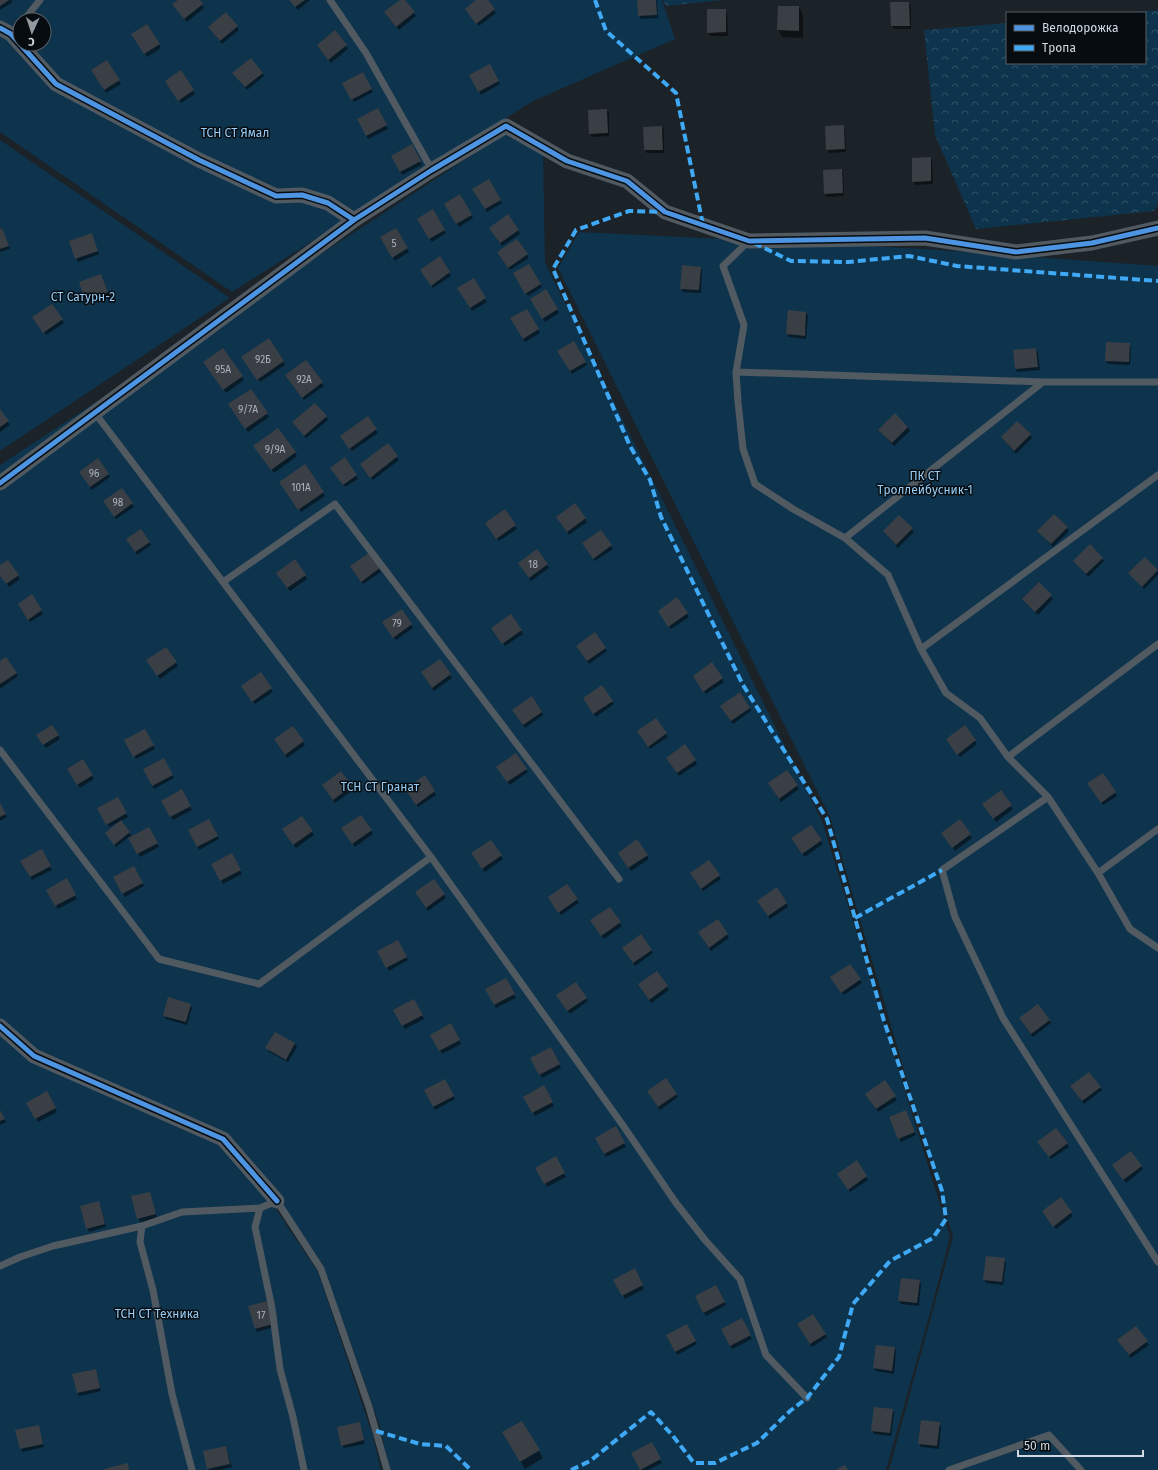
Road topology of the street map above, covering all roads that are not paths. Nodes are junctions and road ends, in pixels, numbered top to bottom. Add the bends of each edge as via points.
1 (40, 0) edge
2 (330, 0) edge
3 (30, 12) edge
4 (0, 24) edge
5 (10, 29) edge
6 (432, 170) junction
7 (354, 220) junction
8 (1158, 228) edge
9 (749, 240) junction
10 (736, 372) junction
11 (1043, 382) junction
12 (1158, 382) edge
13 (95, 413) junction
14 (1158, 475) edge
15 (0, 483) edge
16 (845, 538) junction
17 (223, 582) junction
18 (1158, 644) edge
19 (921, 649) junction
20 (0, 750) edge
21 (1008, 757) junction
22 (1048, 797) junction
23 (1158, 829) edge
24 (431, 857) junction
25 (1098, 873) junction
26 (619, 879) dead end
27 (1158, 948) edge
28 (0, 1026) edge
29 (277, 1201) junction
30 (260, 1208) junction
31 (142, 1226) junction
32 (1158, 1262) edge
33 (0, 1266) edge
34 (807, 1398) dead end
35 (192, 1470) edge
36 (304, 1470) edge
37 (387, 1470) edge
38 (949, 1470) edge
39 (1081, 1470) edge

1 - 3 lane
2 - 6 lane via 366,53
4 - 5 lane
5 - 7 street via 56,84 199,160 276,196 302,194 328,203
6 - 7 street
6 - 9 street via 506,126 567,161 627,181 665,212
7 - 13 street
8 - 9 street via 1092,243 1016,252 925,238
9 - 10 lane via 723,266 744,325
10 - 11 lane
10 - 16 lane via 743,449 756,484 793,510
11 - 12 lane
11 - 16 lane
13 - 15 street
13 - 17 lane
14 - 19 lane
16 - 19 lane via 888,575
17 - 24 lane
17 - 26 lane via 335,504
18 - 21 lane
19 - 21 lane via 946,693 980,718
20 - 24 lane via 160,959 259,984
21 - 22 lane
22 - 25 lane
22 - 32 lane via 942,870 955,917 1003,1018
23 - 25 lane
24 - 34 lane via 622,1124 676,1204 740,1279 766,1355
25 - 27 lane via 1130,929
28 - 29 street via 34,1056 222,1139
29 - 30 lane
29 - 37 lane via 320,1269 369,1407
30 - 31 lane via 182,1212
30 - 36 lane via 255,1227 272,1308 280,1369
31 - 33 lane via 53,1246
31 - 35 lane via 140,1242 153,1290 172,1394
38 - 39 lane via 1048,1435

